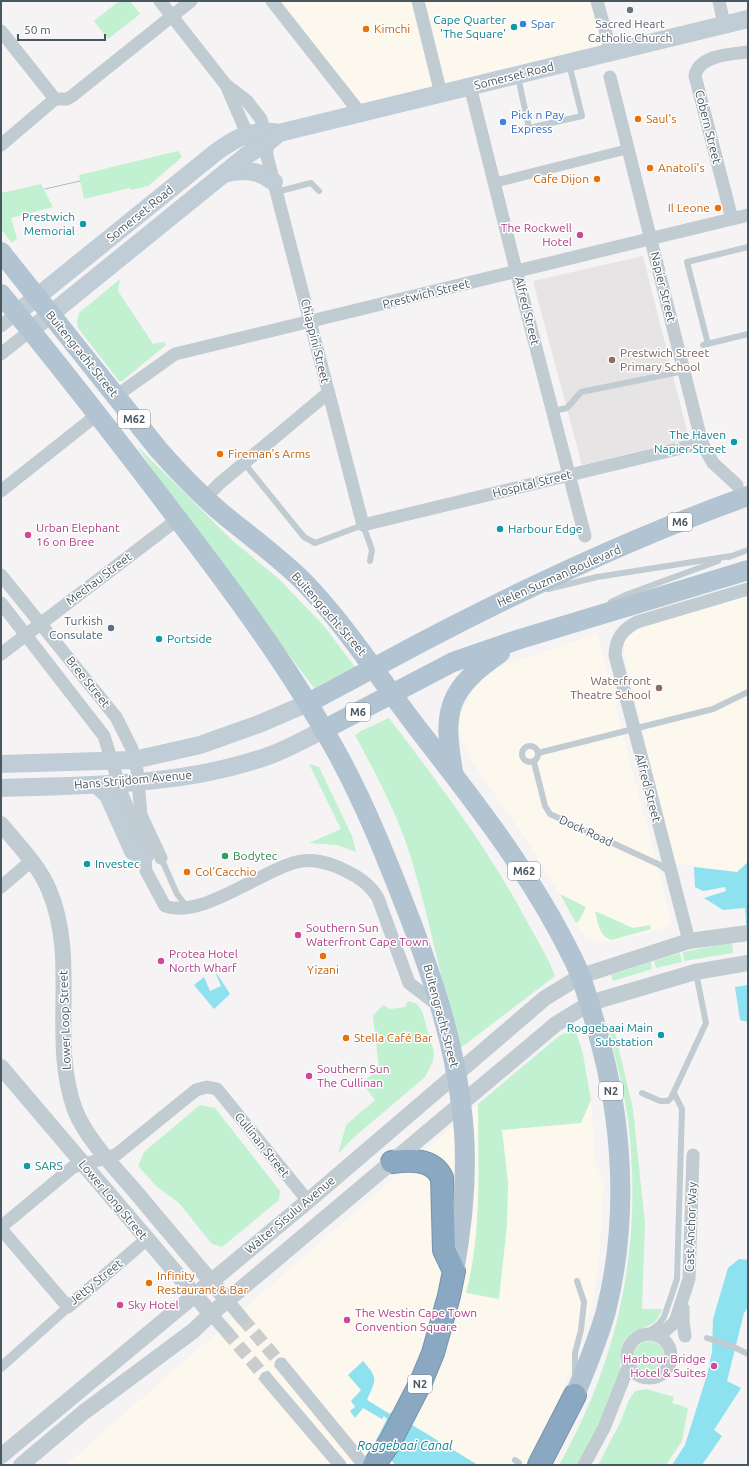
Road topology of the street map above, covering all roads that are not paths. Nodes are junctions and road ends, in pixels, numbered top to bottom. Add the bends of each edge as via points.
1 (160, 1) edge
2 (191, 1) edge
3 (272, 1) edge
4 (418, 1) edge
5 (597, 1) edge
6 (719, 1) edge
7 (172, 16) junction
8 (748, 19) edge
9 (724, 24) junction
10 (1, 31) edge
11 (611, 52) junction
12 (748, 52) edge
13 (569, 62) junction
14 (517, 75) junction
15 (610, 77) dead end
16 (226, 85) junction
17 (470, 86) junction
18 (440, 94) junction
19 (55, 99) junction
20 (361, 114) junction
21 (263, 141) junction
22 (2, 143) edge
23 (628, 149) junction
24 (222, 175) junction
25 (494, 183) junction
26 (275, 187) junction
27 (319, 191) dead end
28 (748, 215) edge
29 (732, 219) junction
30 (652, 239) junction
31 (748, 247) edge
32 (1, 252) edge
33 (516, 271) junction
34 (1, 294) edge
35 (36, 297) junction
36 (17, 313) junction
37 (50, 314) junction
38 (311, 322) junction
39 (1, 326) edge
40 (31, 330) junction
41 (748, 334) edge
42 (1, 354) edge
43 (684, 371) junction
44 (328, 393) junction
45 (116, 396) junction
46 (553, 412) junction
47 (98, 414) junction
48 (702, 444) junction
49 (244, 462) junction
50 (570, 475) junction
51 (742, 490) edge
52 (1, 491) edge
53 (205, 498) junction
54 (178, 519) junction
55 (363, 525) junction
56 (585, 536) dead end
57 (748, 550) edge
58 (731, 556) junction
59 (370, 561) dead end
60 (748, 570) edge
61 (1, 575) edge
62 (748, 589) edge
63 (509, 598) junction
64 (1, 603) edge
65 (608, 604) dead end
66 (601, 607) dead end
67 (40, 623) junction
68 (560, 627) junction
69 (26, 634) junction
70 (520, 639) junction
71 (1, 654) edge
72 (375, 668) junction
73 (748, 692) edge
74 (393, 694) junction
75 (308, 703) junction
76 (633, 728) junction
77 (323, 730) junction
78 (538, 753) junction
79 (134, 760) junction
80 (113, 762) junction
81 (534, 762) junction
82 (1, 764) edge
83 (1, 771) edge
84 (454, 775) junction
85 (94, 781) junction
86 (138, 781) junction
87 (118, 782) junction
88 (1, 788) edge
89 (1, 824) edge
90 (31, 861) junction
91 (151, 861) junction
92 (671, 874) junction
93 (1, 887) edge
94 (183, 908) junction
95 (743, 934) edge
96 (689, 941) junction
97 (745, 964) edge
98 (695, 972) junction
99 (581, 976) junction
100 (590, 1003) junction
101 (439, 1006) junction
102 (1, 1067) edge
103 (457, 1075) junction
104 (642, 1093) dead end
105 (674, 1093) junction
106 (462, 1105) junction
107 (693, 1155) dead end
108 (107, 1158) junction
109 (392, 1162) junction
110 (83, 1163) junction
111 (308, 1200) junction
112 (1, 1228) edge
113 (146, 1239) junction
114 (453, 1274) junction
115 (210, 1281) junction
116 (576, 1281) dead end
117 (194, 1294) junction
118 (684, 1298) junction
119 (227, 1300) junction
120 (68, 1307) junction
121 (210, 1314) junction
122 (242, 1318) tunnel mouth
123 (226, 1331) tunnel mouth
124 (644, 1335) junction
125 (688, 1336) junction
126 (660, 1337) junction
127 (709, 1339) dead end
128 (671, 1353) junction
129 (746, 1353) edge
130 (281, 1364) tunnel mouth
131 (629, 1365) junction
132 (1, 1367) edge
133 (266, 1378) tunnel mouth
134 (645, 1378) junction
135 (575, 1395) junction
136 (612, 1409) junction
137 (1, 1456) edge
138 (525, 1463) edge
139 (21, 1465) edge
140 (340, 1465) edge
141 (364, 1465) edge
142 (374, 1465) edge
143 (584, 1465) edge

1 - 7 street, Chiappini Street
2 - 7 street
3 - 20 street
4 - 18 street
5 - 11 street
6 - 9 street
7 - 16 street, Chiappini Street
7 - 19 street via 72,96 67,99
8 - 9 main road, Somerset Road
9 - 11 main road, Somerset Road
10 - 19 street
11 - 13 main road, Somerset Road
12 - 29 street, Cobern Street via 702,62 695,76
13 - 14 main road, Somerset Road
13 - 14 lane via 582,116 529,128
14 - 17 main road, Somerset Road
15 - 23 street, Napier Street
16 - 21 street, Chiappini Street
16 - 21 street, Chiappini Street via 247,101 261,119
17 - 18 main road, Somerset Road
17 - 25 street, Alfred Street
18 - 20 main road, Somerset Road
19 - 22 street
20 - 21 main road, Somerset Road
21 - 24 main road, Somerset Road
21 - 26 street, Chiappini Street
21 - 35 main road, Somerset Road via 214,153
23 - 25 street
23 - 30 street, Napier Street via 646,225
24 - 26 main road via 237,170 258,172
24 - 37 main road, Somerset Road
25 - 33 street, Alfred Street
26 - 27 lane via 311,182
26 - 38 street, Chiappini Street
28 - 29 street, Prestwich Street
29 - 30 street, Prestwich Street
30 - 33 street, Prestwich Street
30 - 43 street, Napier Street
31 - 41 lane via 688,262 706,345
32 - 35 main road, Buitengracht Street / M62
33 - 38 street, Prestwich Street
33 - 46 street, Alfred Street
34 - 36 main road, Buitengracht Street / M62
35 - 36 main road, Somerset Road
35 - 37 main road, Buitengracht Street / M62
36 - 39 street
36 - 40 main road, Buitengracht Street / M62
37 - 40 main road, Somerset Road
37 - 45 main road, Buitengracht Street / M62
38 - 44 street, Chiappini Street
38 - 45 street, Prestwich Street via 175,354
40 - 42 street
40 - 47 main road, Buitengracht Street / M62
43 - 46 lane via 581,392 567,408
43 - 48 street, Napier Street
44 - 49 street
44 - 55 street, Chiappini Street
45 - 53 main road, Buitengracht Street / M62 via 185,480
46 - 50 street, Alfred Street
47 - 52 street
47 - 54 main road, Buitengracht Street / M62
48 - 50 street, Hospital Street
48 - 51 street, Napier Street via 713,463
49 - 53 street
49 - 55 lane via 304,537 315,543
50 - 55 street, Hospital Street
50 - 56 street, Alfred Street
51 - 63 main road, Helen Suzman Boulevard / M6 via 709,510
53 - 72 main road, Buitengracht Street / M62 via 302,581
54 - 67 street, Mechau Street
54 - 75 main road, Buitengracht Street / M62 via 284,664
55 - 59 lane via 372,550
57 - 58 lane
58 - 63 lane via 597,577
58 - 65 lane via 628,594
60 - 68 main road, M6
61 - 67 street, Bree Street
62 - 76 street, Alfred Street via 638,622 619,635 615,644 615,655
63 - 72 main road, Helen Suzman Boulevard / M6
64 - 69 street, Bree Street
66 - 68 lane
67 - 69 street, Mechau Street
67 - 79 street, Bree Street via 116,718 129,740
68 - 70 main road, M6
69 - 71 street, Mechau Street
69 - 80 street, Bree Street via 99,727 108,744
70 - 74 main road, M6 via 453,662
70 - 84 main road via 476,670 454,699 448,728 449,752
72 - 74 main road, Buitengracht Street / M62
72 - 75 main road, Hans Strijdom Avenue / M6
73 - 76 lane via 713,709
74 - 77 main road, Hans Strijdom Avenue / M6
74 - 84 main road, Buitengracht Street / M62
75 - 77 main road, Buitengracht Street / M62
75 - 79 main road, Hans Strijdom Avenue via 200,745
76 - 78 lane
76 - 92 street, Alfred Street
77 - 86 main road, Hans Strijdom Avenue via 290,747 249,762 175,779
77 - 101 main road, Buitengracht Street / M62 via 366,810 429,968
78 - 81 lane
78 - 81 lane via 533,747 528,746 523,750 524,760
79 - 80 main road, Hans Strijdom Avenue
79 - 86 street, Bree Street
80 - 82 main road, Hans Strijdom Avenue
80 - 83 lane via 84,768
80 - 87 street, Bree Street
81 - 92 lane, Dock Road via 545,806 550,814 660,865
84 - 99 main road, Buitengracht Street / M62 via 524,871
85 - 87 main road, Hans Strijdom Avenue
85 - 88 main road, Hans Strijdom Avenue
85 - 91 main road via 108,795 133,851
86 - 87 main road, Hans Strijdom Avenue
86 - 91 street, Bree Street via 141,815
87 - 91 street, Bree Street
89 - 90 street, Lower Loop Street
90 - 93 street
90 - 108 street, Lower Loop Street via 49,888 59,922 64,1044 74,1108 81,1124
91 - 94 lane via 177,894
91 - 94 street via 166,906
92 - 96 street, Alfred Street
94 - 101 street via 198,906 293,863 320,862 337,866 373,889 409,983
95 - 96 street
96 - 99 street
97 - 98 street
98 - 100 street
98 - 105 lane via 706,1022
99 - 100 main road, N2
99 - 103 street, Walter Sisulu Avenue via 545,998
100 - 106 street via 556,1024
100 - 135 main road, N2 via 607,1063 619,1147 619,1233 606,1310 597,1341
101 - 103 main road, Buitengracht Street / M62
102 - 110 street, Lower Long Street
103 - 106 main road, N2
103 - 111 street, Walter Sisulu Avenue
104 - 105 lane via 664,1102
105 - 124 lane via 682,1109 677,1278 664,1317
106 - 109 street
106 - 114 main road, N2 via 463,1218
107 - 118 street, Cast Anchor Way via 690,1276
108 - 110 street
108 - 111 street, Cullinan Street via 125,1148 196,1090 207,1087 217,1089
108 - 115 street, Lower Loop Street
109 - 114 highway via 414,1159 429,1164 440,1174 444,1250
109 - 119 street
110 - 112 street via 73,1167
110 - 113 street, Lower Long Street
111 - 115 street, Walter Sisulu Avenue
112 - 120 street, Jetty Street
113 - 117 street, Lower Long Street
113 - 120 street, Jetty Street
114 - 142 highway, N2 via 433,1353 390,1442
115 - 117 street, Walter Sisulu Avenue
115 - 119 street, Lower Loop Street
116 - 135 lane via 584,1302 575,1353
117 - 121 street, Lower Long Street
117 - 137 street, Walter Sisulu Avenue
118 - 125 street, Cast Anchor Way via 682,1315
118 - 126 street, Cast Anchor Way via 675,1322
119 - 121 street
119 - 122 street
120 - 132 street
121 - 123 street, Lower Long Street
121 - 139 street via 193,1331 84,1412
124 - 126 street
124 - 131 street via 637,1338 628,1350
125 - 126 street
125 - 128 street via 676,1344
126 - 128 street via 669,1346
127 - 129 lane
128 - 134 street via 671,1360 664,1372 659,1376
130 - 141 street
131 - 134 street via 633,1371
131 - 136 street
133 - 140 street
134 - 136 street via 626,1387
135 - 138 highway, N2
136 - 143 street

